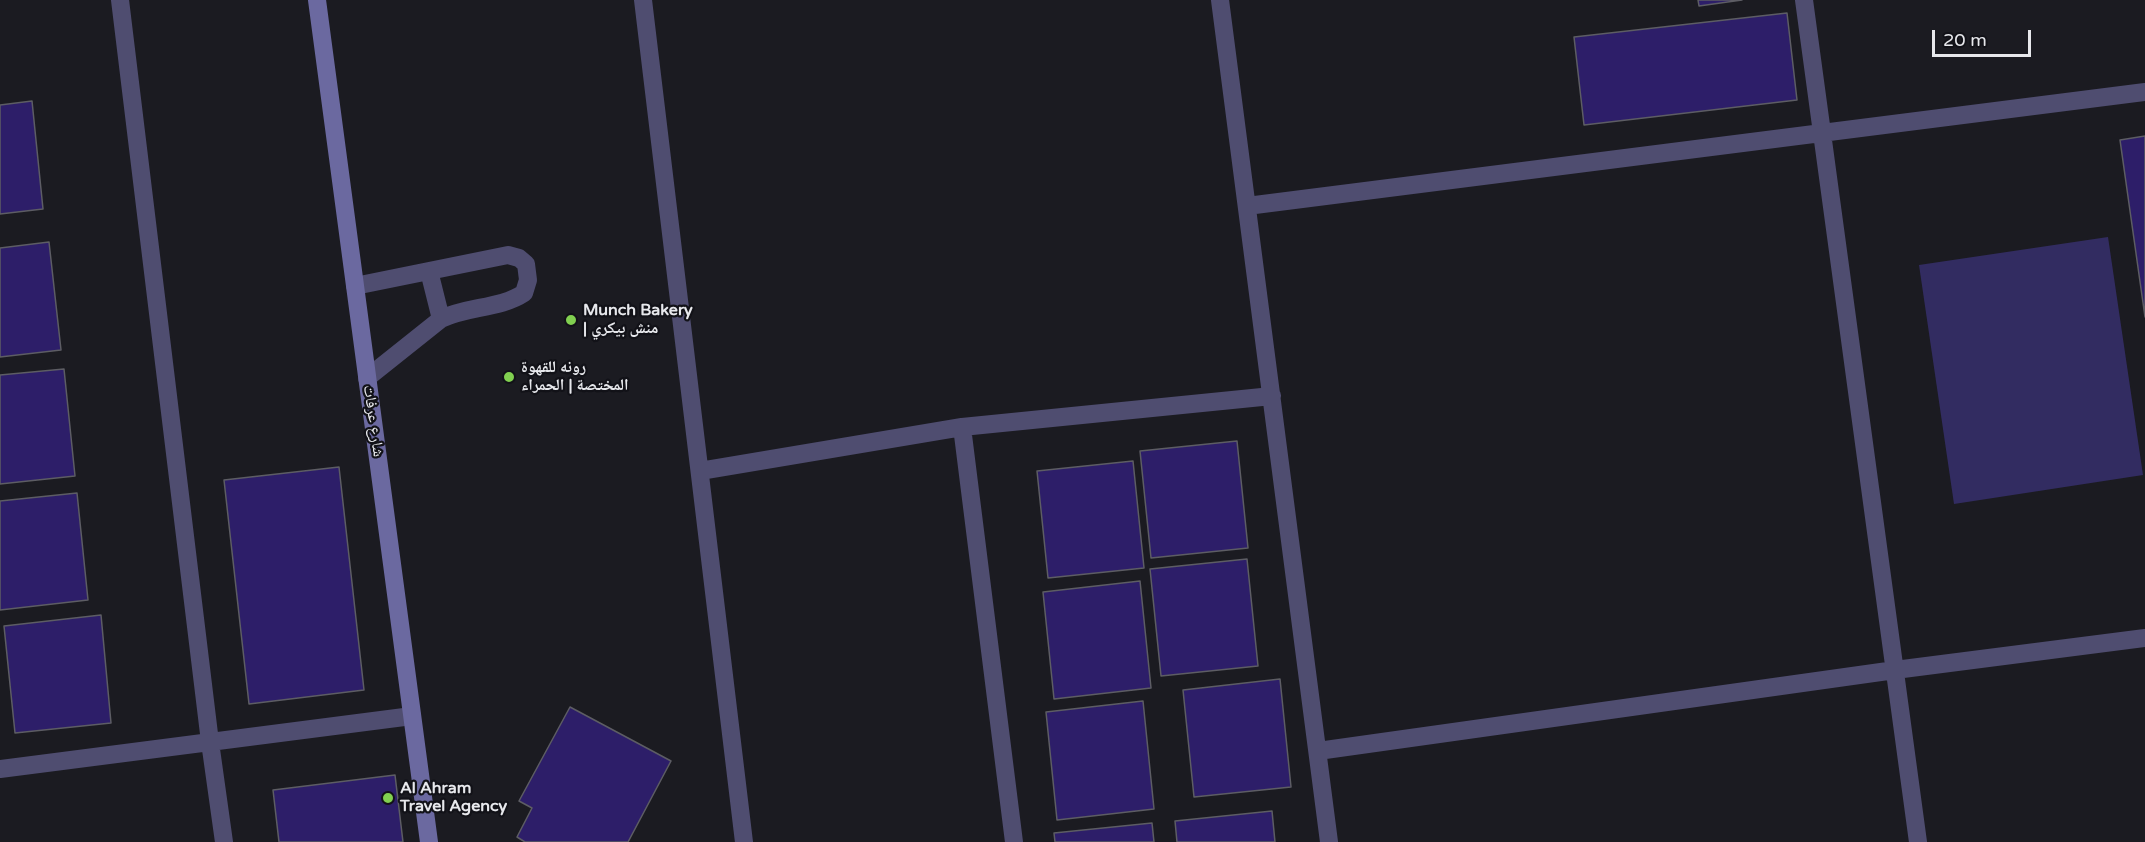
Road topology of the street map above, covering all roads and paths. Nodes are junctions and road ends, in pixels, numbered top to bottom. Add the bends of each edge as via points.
1 (120, 0) edge
2 (316, 0) edge
3 (644, 0) edge
4 (1220, 0) edge
5 (1804, 0) edge
6 (2145, 92) edge
7 (1822, 133) junction
8 (1247, 206) junction
9 (429, 271) junction
10 (355, 286) junction
11 (441, 320) junction
12 (367, 378) junction
13 (1272, 396) junction
14 (962, 427) junction
15 (700, 471) junction
16 (2145, 638) edge
17 (1895, 670) junction
18 (412, 716) junction
19 (210, 742) junction
20 (1318, 751) junction
21 (0, 770) edge
22 (224, 842) edge
23 (429, 842) edge
24 (744, 842) edge
25 (1014, 842) edge
26 (1329, 842) edge
27 (1918, 842) edge

1 - 19 street
2 - 10 street, شارع عرفات
3 - 15 street
4 - 8 street
5 - 7 street
6 - 7 street
7 - 8 street
7 - 17 street
8 - 13 street
9 - 10 street
9 - 11 street
9 - 11 street via 508,255 526,264 528,280 524,293 513,300
10 - 12 street, شارع عرفات
11 - 12 street
12 - 18 street, شارع عرفات
13 - 14 street
13 - 20 street
14 - 15 street
14 - 25 street
15 - 24 street
16 - 17 street
17 - 20 street
17 - 27 street
18 - 19 street
18 - 23 street, شارع عرفات
19 - 21 street
19 - 22 street
20 - 26 street

